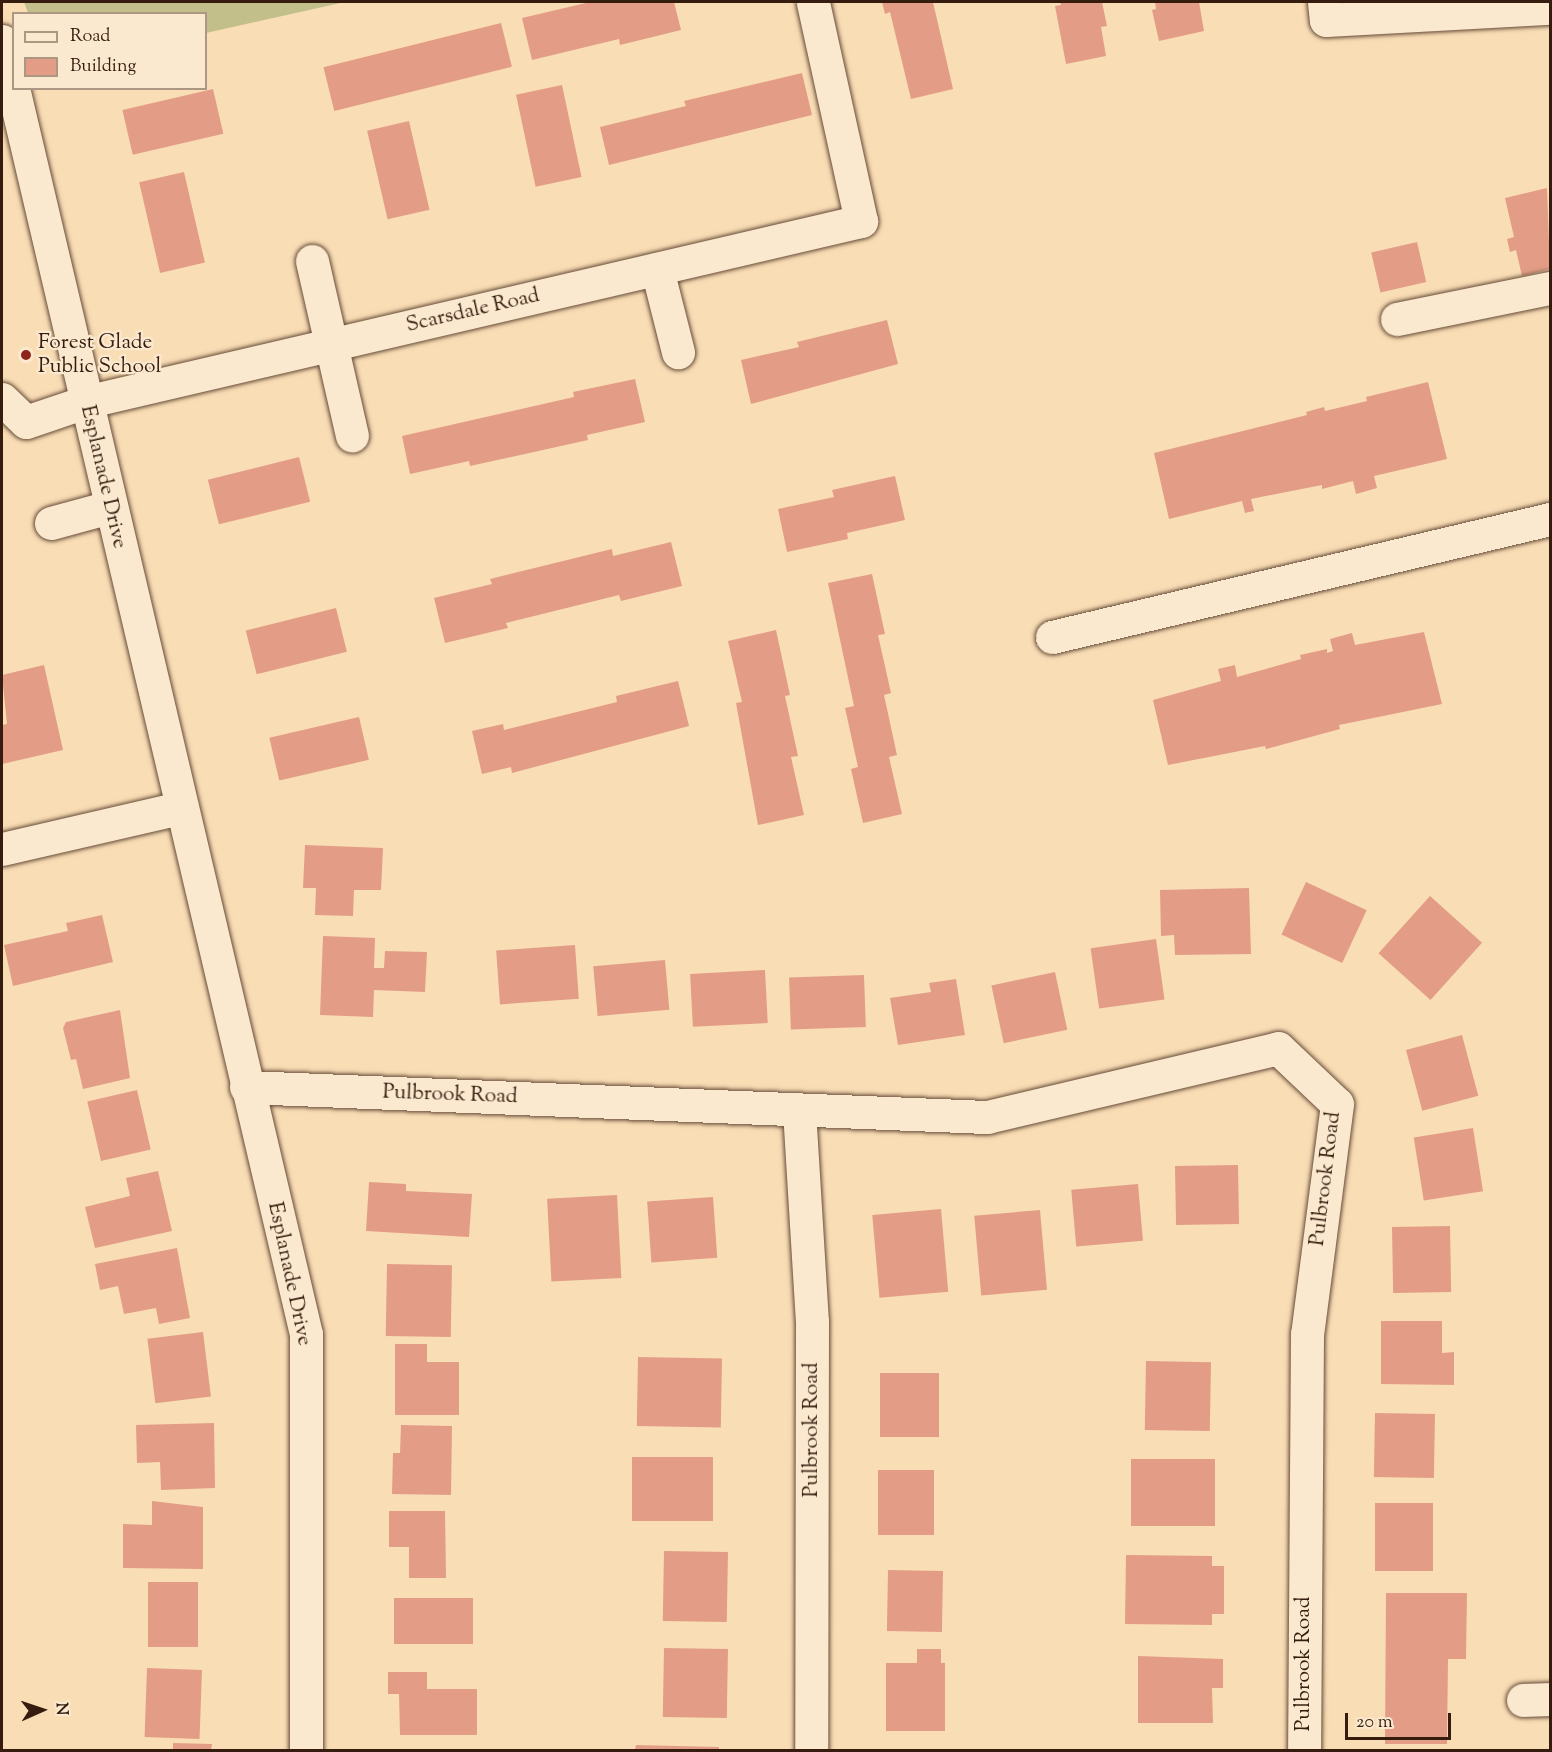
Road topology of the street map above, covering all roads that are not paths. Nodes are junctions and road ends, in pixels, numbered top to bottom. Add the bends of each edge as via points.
1 (813, 2) edge
2 (1324, 2) edge
3 (1551, 8) edge
4 (2, 41) edge
5 (12, 84) edge
6 (13, 90) edge
7 (312, 261) dead end
8 (657, 269) junction
9 (1551, 288) edge
10 (1397, 319) dead end
11 (332, 345) junction
12 (678, 352) dead end
13 (2, 399) edge
14 (85, 402) junction
15 (352, 435) dead end
16 (110, 507) junction
17 (1551, 519) edge
18 (51, 523) dead end
19 (1052, 637) dead end
20 (180, 808) junction
21 (2, 849) edge
22 (246, 1087) junction
23 (799, 1110) junction
24 (306, 1750) edge
25 (811, 1750) edge
26 (1304, 1750) edge

1 - 8 street, Scarsdale Road via 861,221
2 - 3 street via 1326,20
4 - 5 street, Esplanade Drive
6 - 14 street, Esplanade Drive
7 - 11 street
8 - 11 street, Scarsdale Road
8 - 12 street
9 - 10 street
11 - 14 street, Scarsdale Road
11 - 15 street
13 - 14 street, Scarsdale Road via 26,422
14 - 16 street, Esplanade Drive
16 - 18 street
16 - 20 street, Esplanade Drive
17 - 19 street
20 - 21 street
20 - 22 street, Esplanade Drive
22 - 23 street, Pulbrook Road
22 - 24 street, Esplanade Drive via 306,1334
23 - 25 street, Pulbrook Road via 812,1321
23 - 26 street, Pulbrook Road via 987,1117 1278,1048 1337,1104 1307,1334

